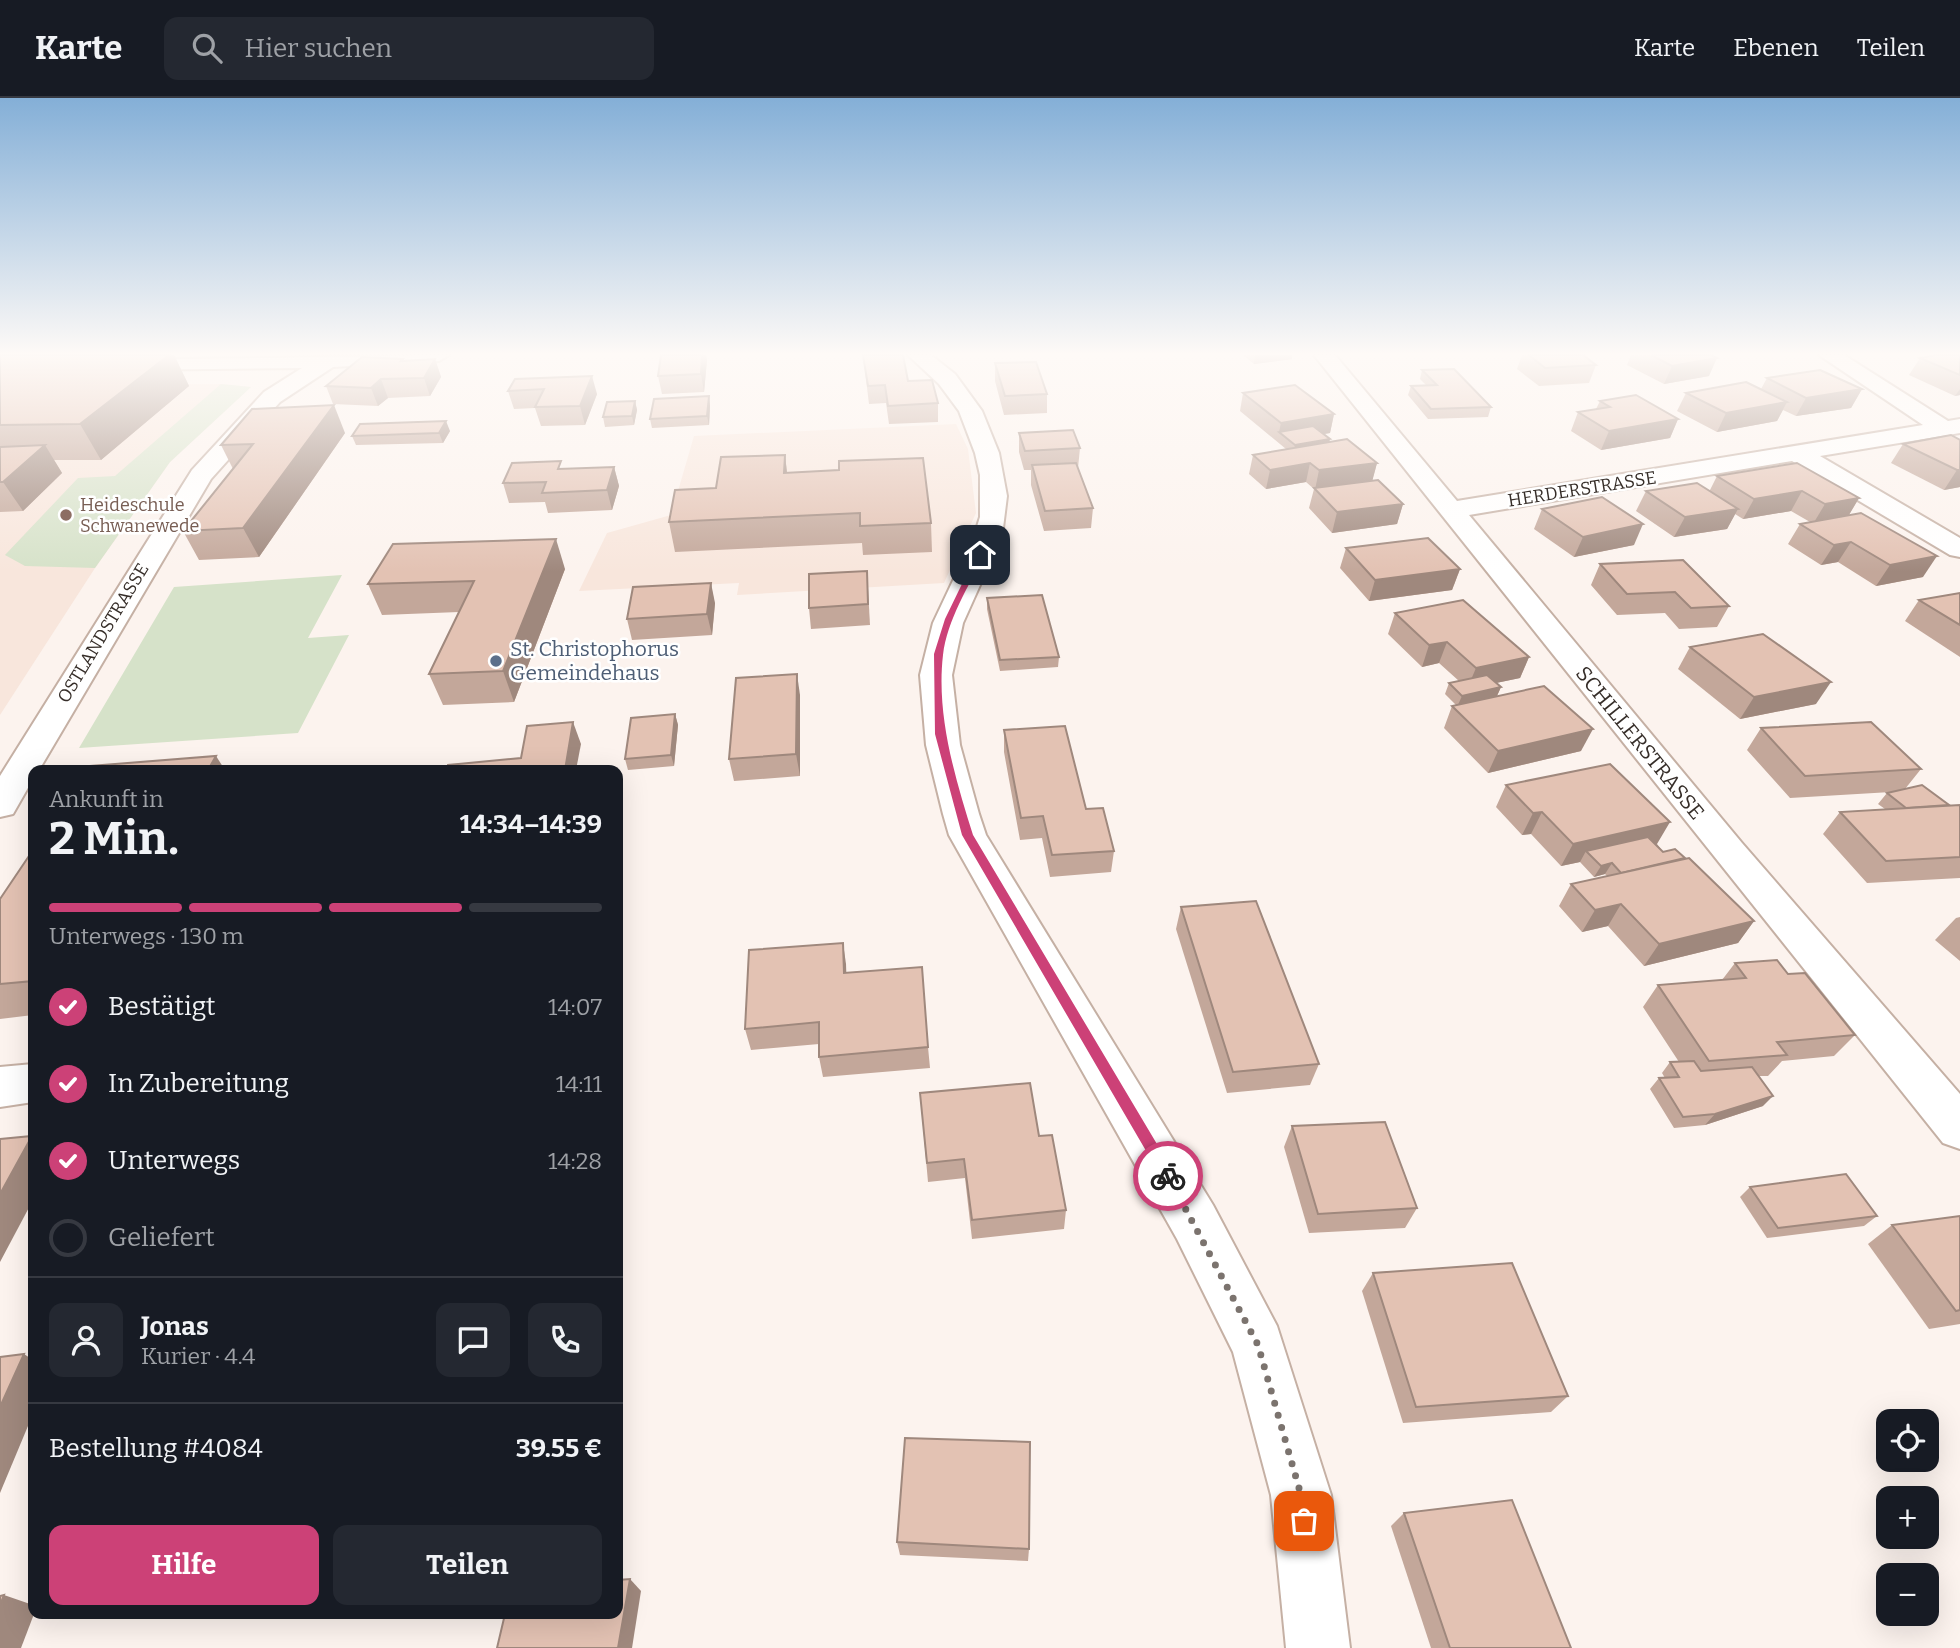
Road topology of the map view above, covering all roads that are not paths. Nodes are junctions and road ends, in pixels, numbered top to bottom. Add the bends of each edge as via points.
1 (244, 427) edge
2 (979, 427) edge
3 (1383, 427) edge
4 (1951, 427) edge
5 (1798, 454) junction
6 (1451, 510) junction
7 (1960, 549) edge
8 (0, 805) edge
9 (28, 1084) edge
10 (0, 1087) edge
11 (1960, 1128) edge
12 (1318, 1648) edge

1 - 8 street, OSTLANDSTRASSE via 201,475
2 - 12 street via 987,446 994,491 990,533 949,619 939,654 940,734 951,782 968,835 1195,1222 1258,1345 1301,1495
3 - 6 street, SCHILLERSTRASSE
4 - 5 street, HERDERSTRASSE
5 - 6 street, HERDERSTRASSE
5 - 7 street
6 - 11 street, SCHILLERSTRASSE
9 - 10 street

